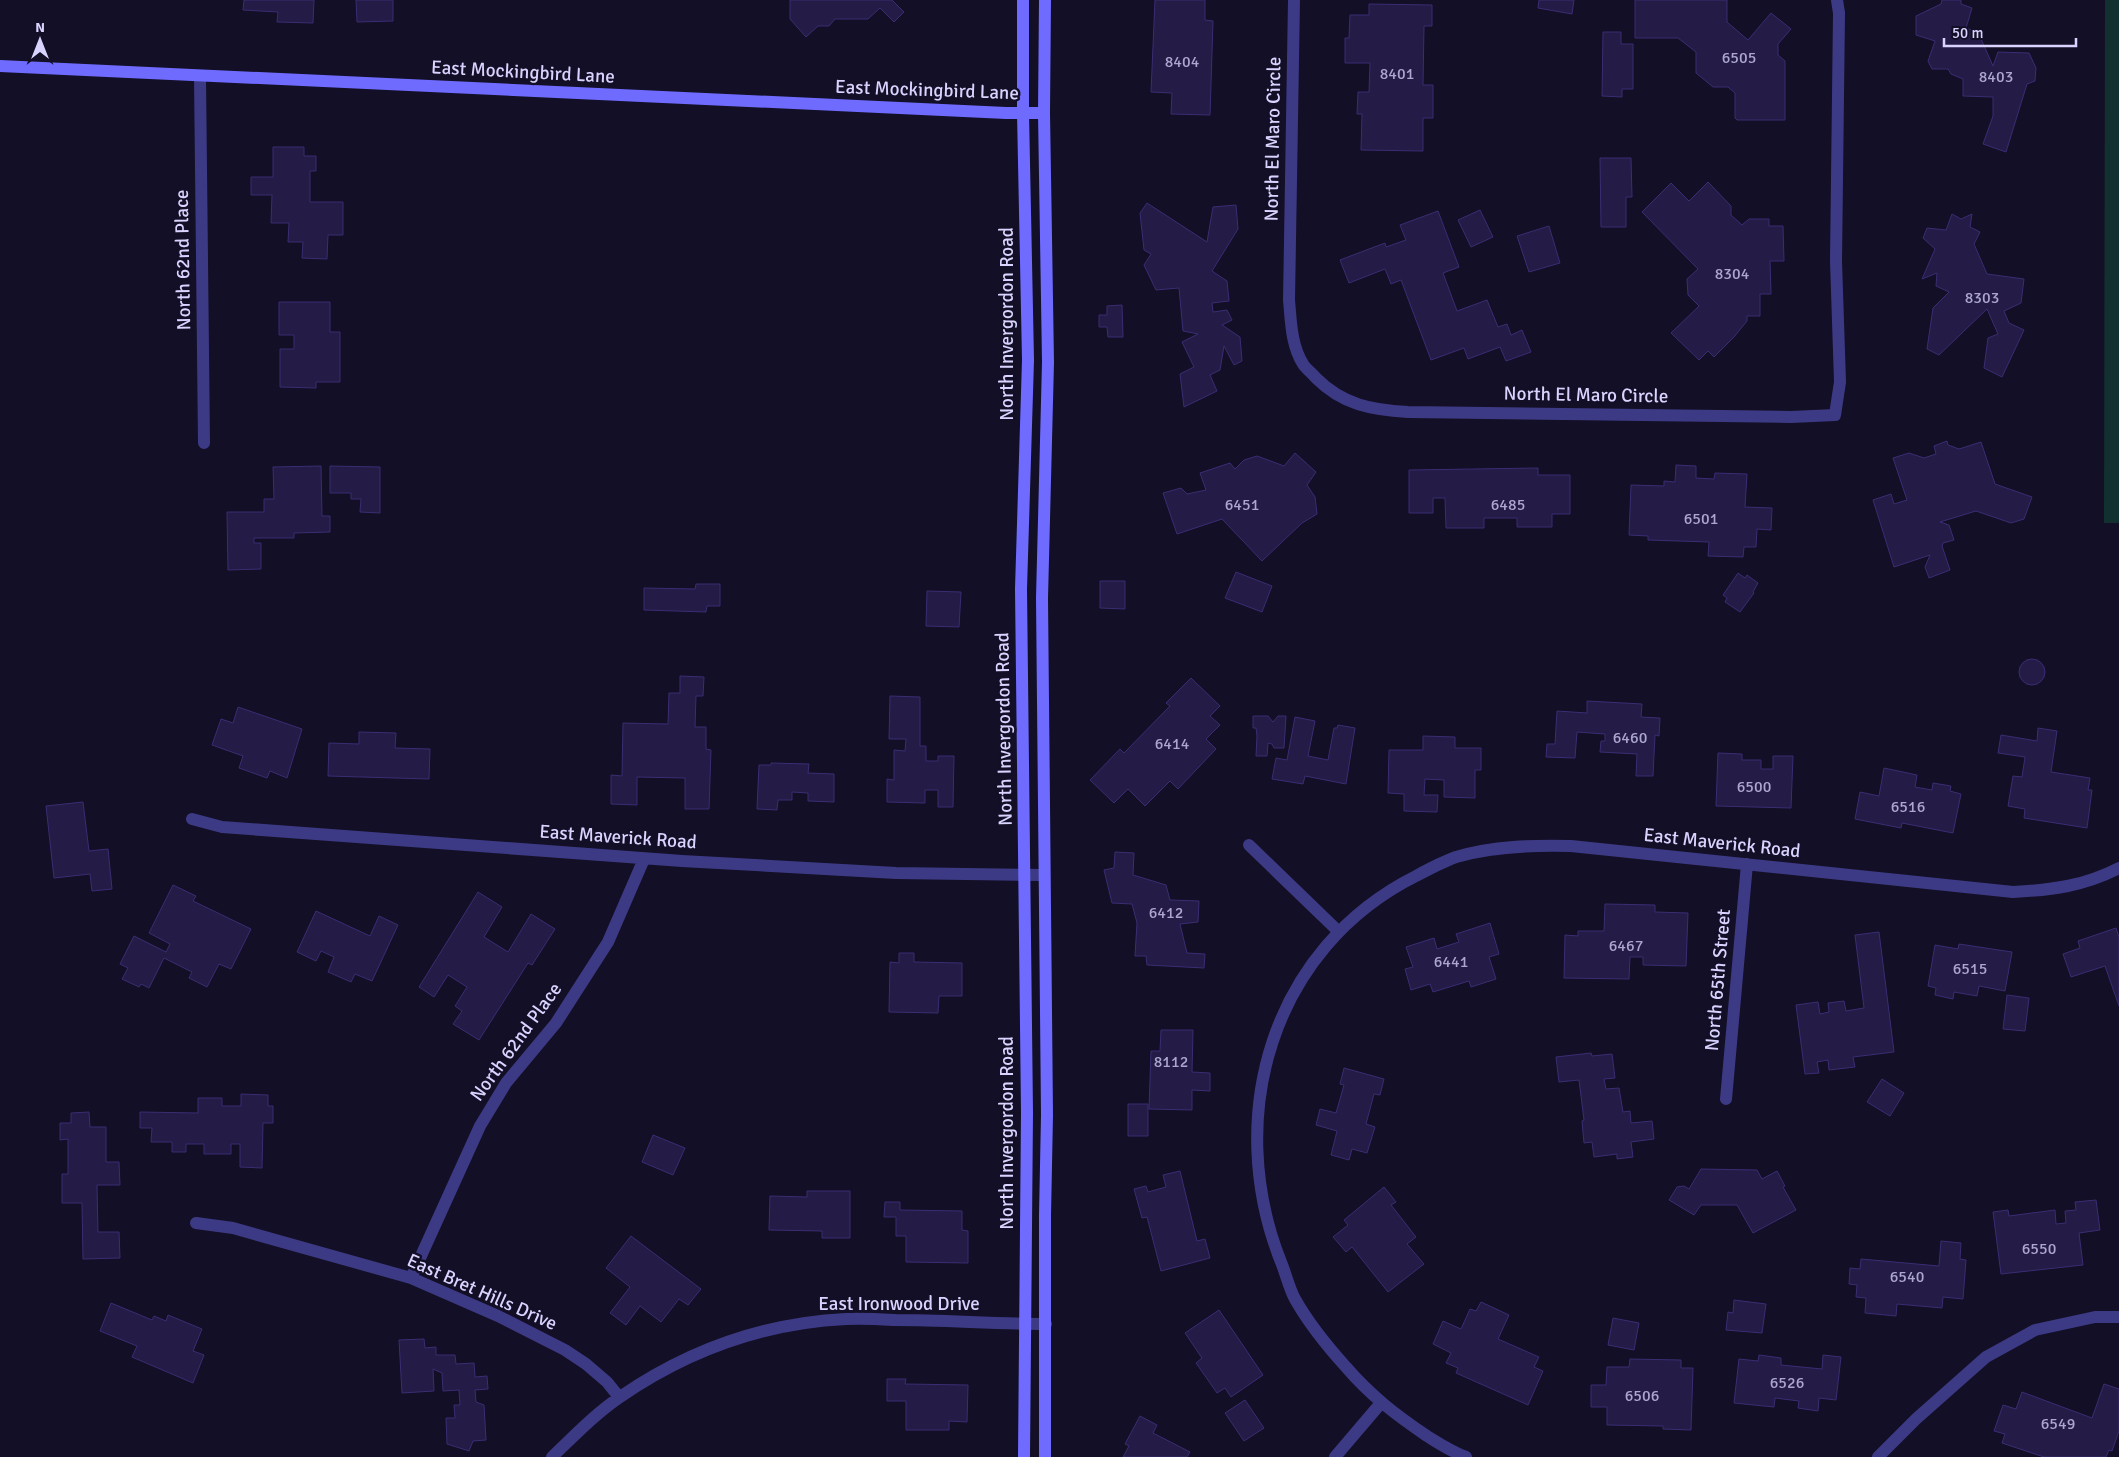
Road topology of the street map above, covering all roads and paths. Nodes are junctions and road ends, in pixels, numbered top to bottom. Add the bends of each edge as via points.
1 (1024, 0) edge
2 (1045, 0) edge
3 (1294, 0) edge
4 (1837, 0) edge
5 (0, 66) edge
6 (200, 77) junction
7 (1023, 113) junction
8 (1044, 113) junction
9 (204, 443) dead end
10 (192, 819) dead end
11 (1249, 845) dead end
12 (644, 858) junction
13 (1747, 864) junction
14 (2119, 868) edge
15 (1043, 875) junction
16 (1024, 876) junction
17 (1338, 931) junction
18 (1726, 1099) dead end
19 (196, 1223) dead end
20 (411, 1278) junction
21 (2119, 1317) edge
22 (1026, 1324) junction
23 (1046, 1324) junction
24 (619, 1397) junction
25 (1381, 1403) junction
26 (552, 1457) edge
27 (1024, 1457) edge
28 (1046, 1457) edge
29 (1335, 1457) edge
30 (1466, 1457) edge
31 (1878, 1457) edge

1 - 7 street, North Invergordon Road
2 - 8 street, North Invergordon Road
3 - 4 street, North El Maro Circle via 1291,332 1303,364 1320,382 1339,397 1375,410 1791,417 1835,414 1840,382 1836,261 1840,13
5 - 6 street, East Mockingbird Lane
6 - 7 street, East Mockingbird Lane
6 - 9 street, North 62nd Place
7 - 8 street, East Mockingbird Lane
7 - 16 street, North Invergordon Road via 1028,360 1021,589
8 - 15 street, North Invergordon Road via 1048,362 1042,598
10 - 12 street, East Maverick Road via 222,827
11 - 17 street
12 - 16 street, East Maverick Road via 896,873
12 - 20 street, North 62nd Place via 608,942 556,1023 506,1083 480,1126
13 - 14 street, East Maverick Road via 2013,892 2080,885
13 - 17 street, East Maverick Road via 1571,846 1540,845 1484,851 1457,857 1404,882 1362,909
13 - 18 street, North 65th Street
15 - 16 street, East Maverick Road
15 - 23 street, North Invergordon Road
16 - 22 street, North Invergordon Road
17 - 25 street, East Maverick Road via 1301,980 1273,1040 1257,1118 1258,1162 1264,1209 1294,1297 1318,1336
19 - 20 street, East Bret Hills Drive via 233,1228
20 - 24 street, East Bret Hills Drive via 565,1350 586,1364
21 - 31 street via 2095,1317 2034,1330 1986,1357
22 - 23 street, East Ironwood Drive
22 - 24 street, East Ironwood Drive via 846,1319 780,1327 754,1333 670,1366
22 - 27 street, North Invergordon Road
23 - 28 street, North Invergordon Road
24 - 26 street, East Ironwood Drive
25 - 29 street
25 - 30 street via 1454,1453

